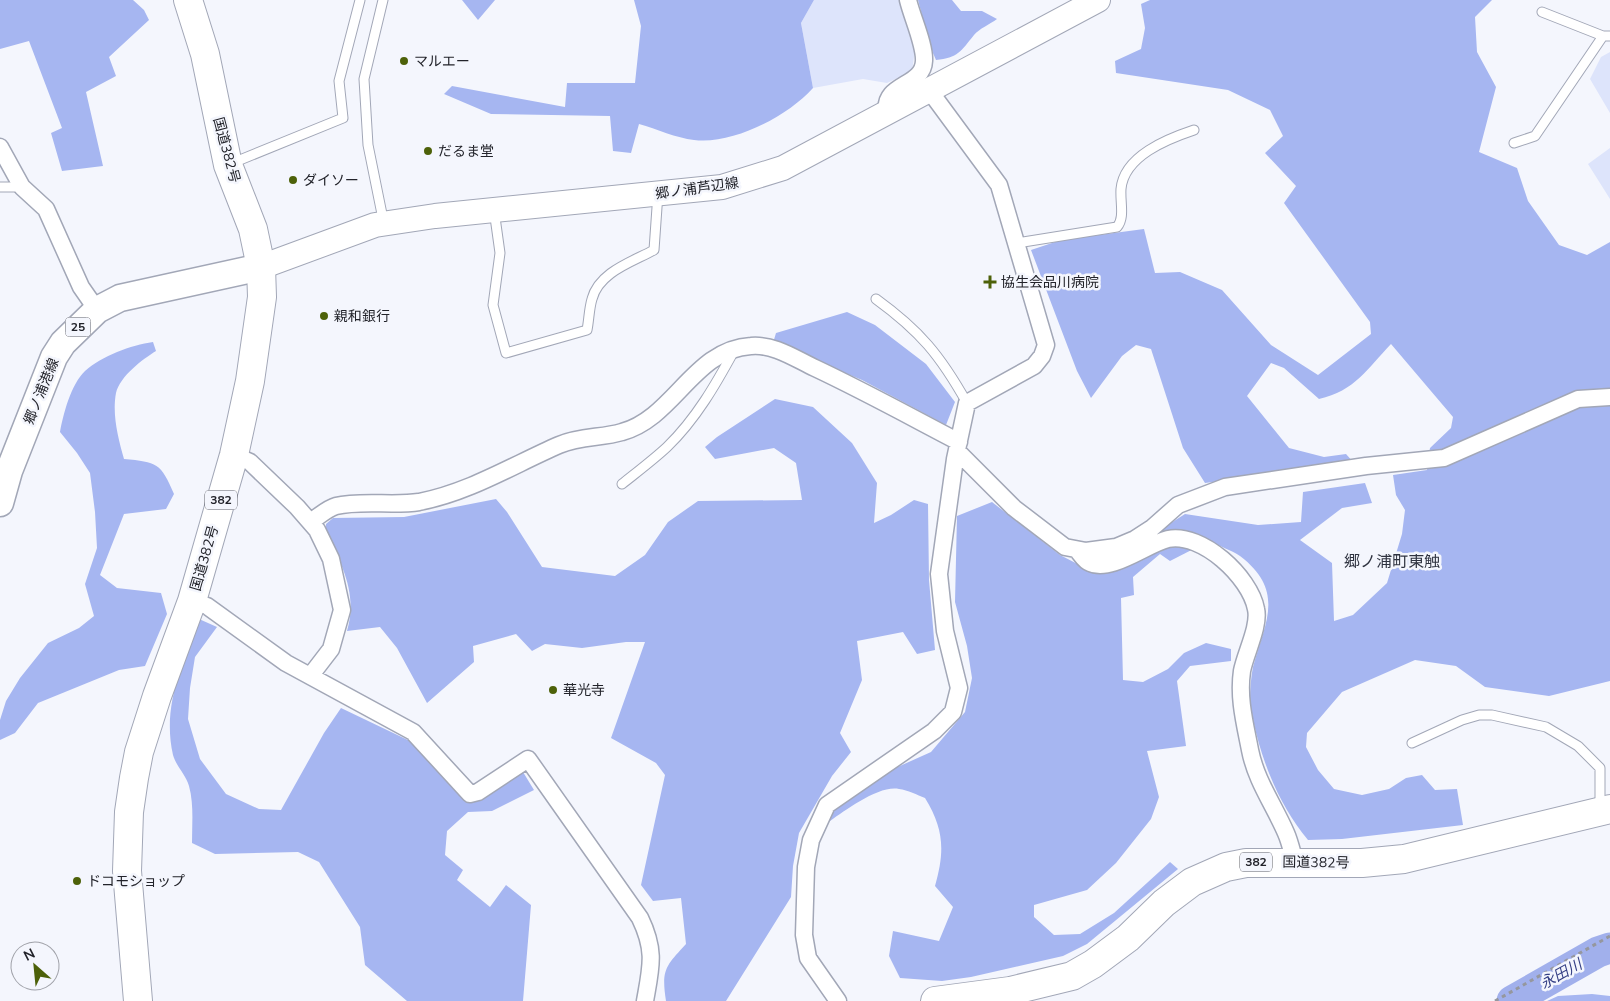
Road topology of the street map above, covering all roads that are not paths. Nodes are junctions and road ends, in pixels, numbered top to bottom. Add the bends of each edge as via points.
1 (188, 0) edge
2 (360, 0) edge
3 (383, 0) edge
4 (908, 0) edge
5 (1098, 0) edge
6 (1542, 12) dead end
7 (1607, 36) edge
8 (929, 90) junction
9 (887, 111) junction
10 (1194, 130) dead end
11 (1514, 142) dead end
12 (0, 146) edge
13 (228, 165) junction
14 (0, 187) edge
15 (22, 187) junction
16 (658, 193) junction
17 (494, 210) junction
18 (384, 224) junction
19 (1017, 243) junction
20 (260, 267) junction
21 (876, 299) dead end
22 (97, 310) junction
23 (736, 348) junction
24 (1610, 398) edge
25 (967, 403) junction
26 (958, 446) junction
27 (234, 455) junction
28 (622, 484) dead end
29 (0, 503) edge
30 (310, 522) junction
31 (1077, 550) junction
32 (192, 601) junction
33 (310, 675) junction
34 (1412, 744) dead end
35 (1605, 809) edge
36 (1295, 862) junction
37 (138, 1001) edge
38 (645, 1001) edge
39 (838, 1001) edge
40 (941, 1001) edge

1 - 13 highway, 国道382号 / 382 via 205,54
2 - 13 lane via 339,81 343,118
3 - 18 lane via 364,79 368,145
4 - 9 street via 924,62 920,74 888,96
5 - 8 main road, 郷ノ浦芦辺線
6 - 7 lane
7 - 11 lane via 1535,136
8 - 9 main road, 郷ノ浦芦辺線
8 - 19 street via 999,185
9 - 16 main road, 郷ノ浦芦辺線 via 783,168 722,187
10 - 19 lane via 1153,148 1130,169 1121,187 1121,222 1117,227
12 - 15 street
13 - 20 highway, 国道382号 / 382 via 253,229
14 - 15 lane
15 - 22 street via 46,209 81,287
16 - 17 main road, 郷ノ浦芦辺線
16 - 17 lane via 654,250 611,273 597,287 588,330 506,352 493,305 500,253
17 - 18 main road, 郷ノ浦芦辺線
18 - 20 main road, 郷ノ浦芦辺線 via 358,230
19 - 25 street via 1046,345 1034,366
20 - 22 main road, 郷ノ浦港線 / 25 via 120,298
20 - 27 highway, 国道382号 / 382 via 262,298 250,381
21 - 25 lane via 928,342 948,368
22 - 29 main road, 郷ノ浦港線 / 25 via 77,328 54,357 9,471
23 - 26 street via 769,346 864,391
23 - 28 lane via 692,419 667,447
23 - 30 street via 723,352 643,424 622,432 561,444 482,483 419,502 335,506
24 - 31 street via 1578,399 1444,458 1225,487 1178,505 1152,528 1116,547
25 - 26 street
26 - 31 street via 1014,508 1065,547
26 - 39 street via 939,574 944,631 959,688 953,712 934,731 827,805 811,840 806,866 804,935 808,958
27 - 30 street via 250,462
27 - 32 highway, 国道382号 / 382
30 - 33 street via 331,559 342,610 331,649
31 - 36 street via 1091,564 1100,564 1123,559 1168,539 1186,538 1215,554 1237,572 1257,610 1242,672 1242,707 1250,749 1263,790 1286,833
32 - 33 street via 207,606 286,663
32 - 37 highway, 国道382号 / 382 via 139,752 129,812 128,899
33 - 38 street via 413,732 470,794 528,759 644,926 653,957
34 - 35 lane via 1479,714 1546,727 1578,746 1600,768
35 - 36 highway, 国道382号 / 382 via 1404,859 1362,863
36 - 40 highway, 国道382号 / 382 via 1246,863 1226,867 1192,882 1164,903 1128,938 1072,976 1010,991

